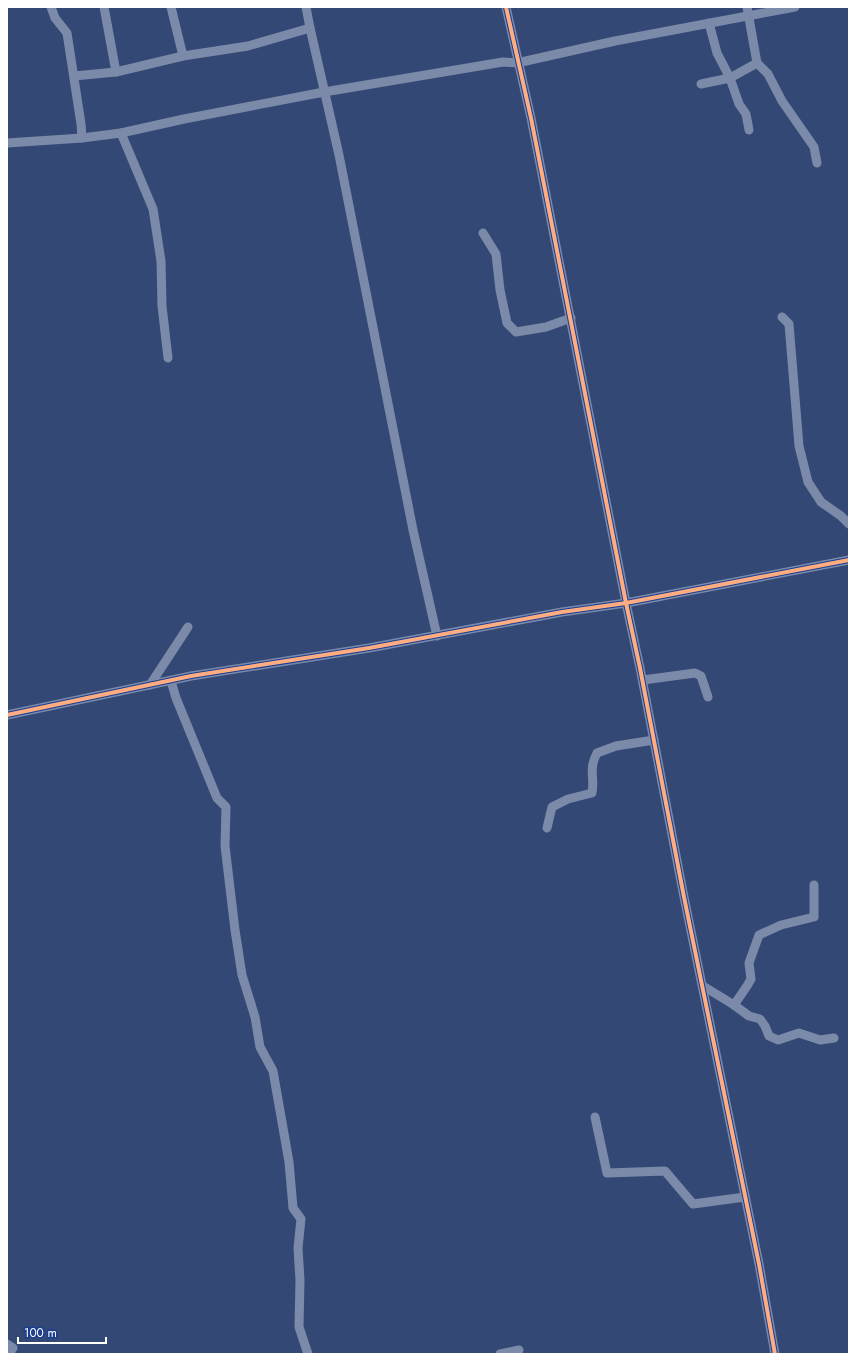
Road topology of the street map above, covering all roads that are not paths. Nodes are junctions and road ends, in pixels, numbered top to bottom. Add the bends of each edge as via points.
1 (51, 7) edge
2 (104, 7) edge
3 (171, 7) edge
4 (306, 7) edge
5 (506, 7) edge
6 (795, 7) edge
7 (748, 11) edge
8 (709, 23) junction
9 (310, 28) junction
10 (183, 56) junction
11 (517, 63) junction
12 (757, 63) junction
13 (116, 72) junction
14 (74, 76) junction
15 (730, 78) junction
16 (701, 84) dead end
17 (324, 92) junction
18 (749, 130) dead end
19 (121, 133) junction
20 (82, 138) junction
21 (7, 143) edge
22 (817, 163) dead end
23 (483, 233) dead end
24 (782, 317) dead end
25 (571, 318) junction
26 (168, 358) dead end
27 (849, 524) edge
28 (849, 560) edge
29 (626, 602) junction
30 (188, 627) dead end
31 (437, 636) junction
32 (642, 680) junction
33 (171, 681) junction
34 (150, 684) junction
35 (708, 697) dead end
36 (7, 715) edge
37 (654, 740) junction
38 (547, 828) dead end
39 (814, 885) dead end
40 (703, 986) junction
41 (734, 1005) junction
42 (834, 1038) dead end
43 (595, 1117) dead end
44 (745, 1198) junction
45 (519, 1350) dead end
46 (308, 1354) edge
47 (500, 1354) edge
48 (775, 1354) edge

1 - 14 street via 55,18 67,34
2 - 13 street
3 - 10 street
4 - 9 street
5 - 11 street
6 - 7 street
7 - 8 street
7 - 12 street
8 - 11 street
8 - 15 street via 717,53
9 - 10 street via 248,46
9 - 17 street
10 - 13 street
11 - 17 street via 503,62
11 - 25 street via 531,118
12 - 15 street
12 - 22 street via 768,74 782,101 814,147
13 - 14 street
14 - 20 street
15 - 16 street
15 - 18 street via 739,104 746,114
17 - 19 street
17 - 31 street
19 - 20 street
19 - 26 street via 153,209 161,261 162,306
20 - 21 street
23 - 25 street via 496,254 507,323 516,332 546,327
24 - 27 street via 789,324 798,446 808,482 821,502
25 - 29 street
28 - 29 street
29 - 31 street
29 - 32 street
30 - 34 street
31 - 33 street
32 - 35 street via 695,674 701,676
32 - 37 street
33 - 34 street
33 - 46 street via 217,798 226,807 225,846 242,975 255,1017 260,1046 273,1071 289,1162 293,1208 301,1219 298,1248 299,1327
34 - 36 street
37 - 38 street via 616,746 597,753 591,770 594,785 592,793 568,799 552,807
37 - 40 street
39 - 41 street via 814,917 781,925 759,935 749,963 751,979
40 - 41 street
40 - 44 street
41 - 42 street via 749,1016 760,1019 769,1036 778,1040 799,1033 820,1040
43 - 44 street via 607,1173 665,1171 693,1204
44 - 48 street
45 - 47 street

